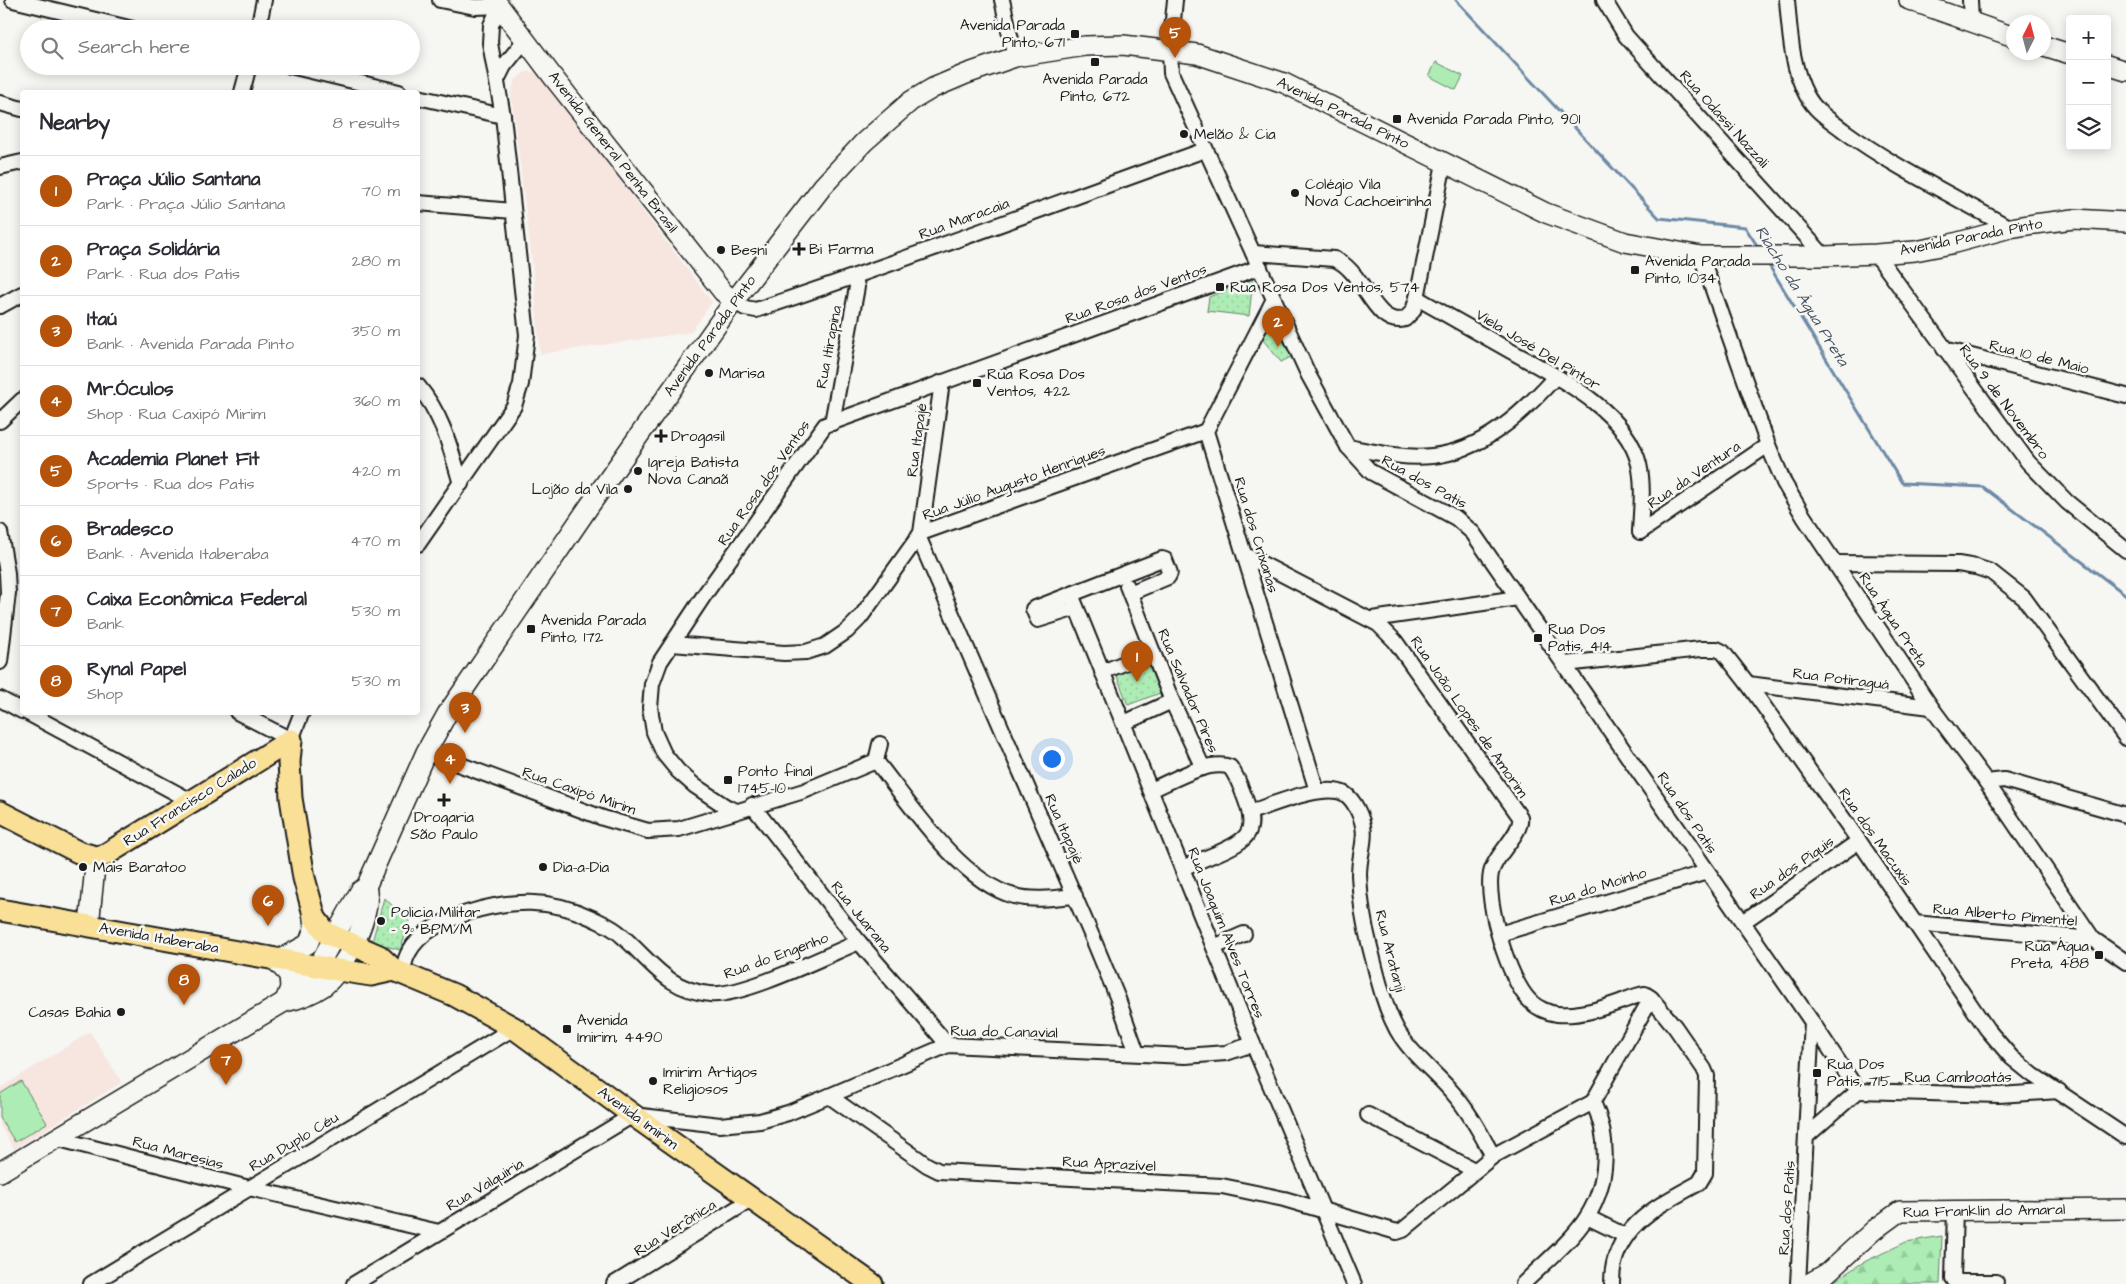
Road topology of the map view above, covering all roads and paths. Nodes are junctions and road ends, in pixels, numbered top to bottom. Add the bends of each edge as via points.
1 (13, 0) edge
2 (264, 0) edge
3 (440, 0) edge
4 (1002, 0) edge
5 (1175, 0) edge
6 (1604, 0) edge
7 (1787, 0) edge
8 (1909, 0) edge
9 (1970, 0) edge
10 (498, 3) edge
11 (96, 20) edge
12 (260, 20) edge
13 (1970, 22) junction
14 (2006, 33) edge
15 (525, 40) junction
16 (2051, 48) edge
17 (1170, 50) junction
18 (2066, 53) edge
19 (1015, 57) junction
20 (2111, 67) edge
21 (2126, 71) edge
22 (247, 75) edge
23 (328, 75) edge
24 (497, 80) junction
25 (243, 90) edge
26 (391, 90) edge
27 (420, 97) edge
28 (0, 103) edge
29 (20, 108) edge
30 (503, 116) junction
31 (1206, 150) junction
32 (20, 162) edge
33 (1444, 164) junction
34 (0, 167) edge
35 (420, 203) edge
36 (513, 211) junction
37 (2126, 222) edge
38 (2010, 228) junction
39 (1253, 253) junction
40 (1876, 254) junction
41 (1701, 256) junction
42 (1824, 256) junction
43 (1260, 267) junction
44 (855, 277) junction
45 (20, 295) edge
46 (1274, 298) junction
47 (1417, 298) junction
48 (734, 300) junction
49 (0, 306) edge
50 (1944, 349) junction
51 (1556, 376) junction
52 (942, 382) junction
53 (420, 389) edge
54 (2126, 396) edge
55 (20, 402) edge
56 (0, 421) edge
57 (832, 423) junction
58 (1206, 431) junction
59 (1768, 445) junction
60 (1348, 447) junction
61 (461, 484) junction
62 (0, 532) edge
63 (1640, 532) joint
64 (920, 535) junction
65 (420, 541) edge
66 (2126, 550) edge
67 (1245, 555) junction
68 (1835, 563) junction
69 (1122, 576) junction
70 (1130, 593) junction
71 (1071, 594) junction
72 (1518, 598) junction
73 (1076, 608) junction
74 (1372, 620) junction
75 (672, 644) junction
76 (1152, 652) junction
77 (0, 662) edge
78 (1565, 664) junction
79 (1102, 672) junction
80 (1748, 684) junction
81 (0, 699) edge
82 (1172, 701) junction
83 (1931, 707) junction
84 (20, 710) edge
85 (32, 715) edge
86 (243, 715) edge
87 (301, 715) edge
88 (1124, 723) junction
89 (2126, 738) edge
90 (290, 740) junction
91 (880, 744) dead end
92 (426, 752) junction
93 (876, 762) junction
94 (1203, 768) junction
95 (1986, 782) junction
96 (1151, 790) junction
97 (1317, 791) junction
98 (191, 801) junction
99 (752, 805) junction
100 (736, 811) junction
101 (0, 812) edge
102 (1250, 812) junction
103 (2126, 815) edge
104 (1859, 841) junction
105 (96, 857) junction
106 (1182, 868) junction
107 (1707, 872) junction
108 (366, 887) junction
109 (1075, 896) junction
110 (312, 908) junction
111 (0, 910) edge
112 (348, 913) junction
113 (1743, 922) junction
114 (1914, 923) junction
115 (89, 926) junction
116 (1244, 934) dead end
117 (1499, 934) junction
118 (2093, 939) junction
119 (344, 941) junction
120 (859, 942) junction
121 (1214, 947) junction
122 (273, 958) junction
123 (2126, 962) edge
124 (318, 966) junction
125 (338, 970) junction
126 (398, 972) junction
127 (1651, 998) junction
128 (284, 1002) junction
129 (1812, 1022) junction
130 (514, 1028) junction
131 (1253, 1044) junction
132 (948, 1045) junction
133 (1137, 1053) junction
134 (1858, 1091) junction
135 (2058, 1091) junction
136 (829, 1096) junction
137 (1593, 1102) junction
138 (633, 1115) junction
139 (1368, 1115) dead end
140 (678, 1120) junction
141 (1808, 1135) junction
142 (2126, 1137) edge
143 (55, 1138) junction
144 (670, 1141) junction
145 (1493, 1156) junction
146 (1474, 1170) junction
147 (0, 1172) edge
148 (249, 1188) junction
149 (752, 1199) junction
150 (2126, 1209) edge
151 (1955, 1210) junction
152 (1324, 1211) junction
153 (1587, 1217) junction
154 (439, 1232) junction
155 (1626, 1236) junction
156 (1996, 1282) dead end
157 (91, 1284) edge
158 (354, 1284) edge
159 (614, 1284) edge
160 (872, 1284) edge
161 (1354, 1284) edge
162 (1523, 1284) edge
163 (1612, 1284) edge
164 (1798, 1284) edge
165 (1808, 1284) edge

1 - 11 street
2 - 12 street
3 - 10 street via 475,7
4 - 19 street
5 - 17 street, Rua dos Patis
6 - 42 street, Rua Odassi Nazzali via 1626,36
7 - 38 street via 1791,50 1796,68 1808,97 1820,112 1868,148
8 - 13 main road
9 - 13 street
10 - 15 main road, Avenida General Penha Brasil
10 - 24 street via 491,25 490,44
13 - 14 main road
15 - 24 street
15 - 48 main road, Avenida General Penha Brasil via 723,292
16 - 18 main road
17 - 19 main road, Avenida Parada Pinto via 1123,45 1085,46
17 - 31 street, Rua dos Patis via 1171,73
17 - 33 main road, Avenida Parada Pinto via 1219,60 1284,82
19 - 48 main road, Avenida Parada Pinto via 933,88 911,101 864,142 823,186
20 - 21 main road
22 - 25 street
23 - 26 street
24 - 30 street
27 - 30 street
28 - 29 street
30 - 36 street
31 - 39 street, Rua dos Patis
31 - 44 street, Rua Maracaia
32 - 34 street
33 - 41 main road, Avenida Parada Pinto via 1593,231 1625,242
33 - 47 street
35 - 36 street
36 - 61 street via 527,335 521,384 514,406
37 - 38 main road, Avenida Parada Pinto via 2074,219
38 - 40 main road, Avenida Parada Pinto via 1915,251
39 - 43 street, Rua dos Patis
39 - 47 street via 1342,262 1360,281 1377,308 1393,320 1410,316
40 - 42 main road, Avenida Parada Pinto
40 - 50 street, Rua 9 de Novembro
41 - 42 main road, Avenida Parada Pinto
41 - 59 street, Rua Água Preta
43 - 46 street, Rua dos Patis
43 - 52 street, Rua Rosa dos Ventos
44 - 48 street, Rua Maracaia via 756,310 745,308
44 - 57 street, Rua Itirapina via 857,287
45 - 49 street
46 - 58 street
46 - 60 street, Rua dos Patis via 1309,376
47 - 51 street, Viela José Del Pintor
48 - 92 main road, Avenida Parada Pinto via 447,714
50 - 54 street, Rua 10 de Maio
50 - 66 street, Rua 9 de Novembro via 2047,484
51 - 60 street via 1516,417 1477,442 1453,452 1412,456
51 - 63 street, Viela José Del Pintor via 1596,403 1616,422 1630,443 1638,464 1641,486
52 - 57 street, Rua Rosa dos Ventos
52 - 64 street, Rua Itapajé
53 - 61 street via 444,428
55 - 56 street
57 - 75 street, Rua Rosa dos Ventos via 825,425
58 - 64 street, Rua Júlio Augusto Henriques
58 - 67 street, Rua dos Crixanas
59 - 63 street, Rua da Ventura
59 - 68 street, Rua Água Preta via 1784,483
60 - 72 street, Rua dos Patis via 1371,472 1464,524
61 - 65 street
62 - 77 street via 8,593
64 - 75 street, Rua Júlio Augusto Henriques via 860,618 825,646 806,652 784,653
64 - 109 street, Rua Itapajé
67 - 74 street, Rua João Lopes de Amorim
67 - 97 street, Rua dos Crixanas
68 - 83 street, Rua Água Preta
68 - 89 street via 1958,564 1997,576 2031,606
69 - 70 street, Rua Salvador Pires
69 - 70 street via 1165,560 1170,573 1168,577
69 - 71 street
70 - 76 street, Rua Salvador Pires
71 - 73 street, Rua Joaquim Alves Torres
71 - 73 street via 1033,609 1038,620
72 - 74 street
72 - 78 street, Rua dos Patis
73 - 79 street, Rua Joaquim Alves Torres
74 - 117 street, Rua João Lopes de Amorim via 1395,641 1520,817 1519,829 1496,860 1492,872 1492,908
75 - 100 street, Rua Rosa dos Ventos via 660,662 652,684 650,708 654,732 664,754 678,771 695,786
76 - 79 street
76 - 82 street, Rua Salvador Pires
78 - 80 street, Rua dos Macuxis via 1717,649
78 - 107 street, Rua dos Patis
79 - 88 street, Rua Joaquim Alves Torres
80 - 83 street, Rua Potiraguá
80 - 104 street, Rua dos Macuxis
81 - 84 street
82 - 88 street
82 - 94 street, Rua Salvador Pires
83 - 95 street, Rua Água Preta
85 - 98 street
86 - 90 street
87 - 90 street
88 - 96 street, Rua Joaquim Alves Torres
90 - 98 main road, Rua Francisco Calado
90 - 110 main road via 291,798
91 - 93 street
92 - 100 street, Rua Caxipó Mirim via 603,818 648,831 679,829
92 - 108 main road, Avenida Parada Pinto
93 - 99 street, Rua Caxipó Mirim via 804,790
93 - 109 street via 947,850 979,879 1015,896 1033,899
94 - 96 street
94 - 102 street, Rua Salvador Pires via 1230,767
95 - 103 street via 2004,780
95 - 118 street, Rua Água Preta
96 - 106 street, Rua Joaquim Alves Torres
97 - 102 street, Rua Aratanji
97 - 145 street, Rua Aratanji via 1335,790 1345,794 1361,817 1365,833 1359,873 1365,930 1397,1030 1412,1052 1466,1110
98 - 105 main road, Rua Francisco Calado
99 - 100 street, Rua Caxipó Mirim
99 - 120 street, Rua Juarana
101 - 105 main road via 78,852
102 - 106 street via 1247,835 1238,844
104 - 113 street, Rua dos Piquis
104 - 114 street, Rua dos Macuxis
105 - 115 main road
106 - 121 street, Rua Joaquim Alves Torres
107 - 113 street, Rua dos Patis
107 - 117 street, Rua do Moinho
108 - 112 main road, Avenida Parada Pinto via 360,891
108 - 119 main road, Avenida Parada Pinto via 368,902
109 - 133 street, Rua Itapajé
110 - 112 main road via 331,914
110 - 119 main road via 320,927
110 - 122 main road via 314,929 308,944
111 - 115 main road, Avenida Itaberaba
112 - 119 main road, Avenida Parada Pinto
113 - 129 street, Rua dos Patis
114 - 118 street, Rua Alberto Pimentel
114 - 135 street, Rua dos Macuxis via 1987,1029 2012,1058
115 - 122 main road, Avenida Itaberaba
116 - 121 street
117 - 127 street, Rua João Lopes de Amorim via 1522,990 1542,1010 1574,1014 1643,994
118 - 123 street, Rua Água Preta
119 - 124 main road, Avenida Parada Pinto
119 - 125 main road, Avenida Parada Pinto
119 - 126 main road, Avenida Imirim via 379,956
120 - 126 street, Rua do Engenho via 768,980 712,994 677,986 661,975 620,934 586,915 563,906 535,902 506,903 438,925 413,946
120 - 132 street, Rua Juarana
121 - 131 street, Rua Joaquim Alves Torres
122 - 124 main road, Avenida Itaberaba
122 - 128 main road via 289,975 290,988
124 - 125 main road
124 - 128 main road, Avenida Parada Pinto
125 - 126 main road via 371,975
125 - 128 main road, Avenida Parada Pinto via 324,985 300,999
126 - 130 main road, Avenida Imirim via 471,1004
127 - 137 street
127 - 155 street via 1675,1027 1707,1076 1705,1173 1699,1183 1640,1219
128 - 143 main road
129 - 134 street, Rua dos Patis
129 - 141 street, Rua dos Patis
130 - 138 main road, Avenida Imirim
130 - 148 street, Rua Duplo Céu
131 - 133 street, Rua do Canavial via 1226,1054 1204,1056
131 - 152 street, Rua Joaquim Alves Torres
132 - 133 street, Rua do Canavial
132 - 136 street, Rua do Canavial
134 - 135 street, Rua Camboatás via 2000,1094
134 - 141 street
135 - 142 street, Rua dos Macuxis
136 - 140 street, Rua do Canavial via 760,1121 720,1125
136 - 152 street, Rua Aprazível via 939,1171 1222,1186
137 - 145 street
137 - 153 street via 1602,1125 1604,1171
138 - 140 street, Rua do Canavial
138 - 144 main road, Avenida Imirim
138 - 154 street, Rua Valquiria
139 - 146 street
140 - 144 street via 672,1127
141 - 164 street, Rua dos Patis
143 - 147 main road
143 - 148 street, Rua Maresias
144 - 149 main road, Avenida Imirim
145 - 146 street
146 - 152 street, Rua Aprazível via 1404,1230 1397,1232
148 - 154 street, Rua Maresias
148 - 157 street, Rua Duplo Céu
149 - 159 street, Rua Verônica
149 - 160 main road, Avenida Imirim
150 - 151 main road, Rua Franklin do Amaral
151 - 156 street via 1953,1279 1960,1282
151 - 165 main road, Rua Franklin do Amaral via 1895,1213 1827,1273
152 - 161 street, Rua Joaquim Alves Torres
153 - 155 street
153 - 162 street
154 - 158 street, Rua Valquiria
155 - 163 street via 1614,1265

